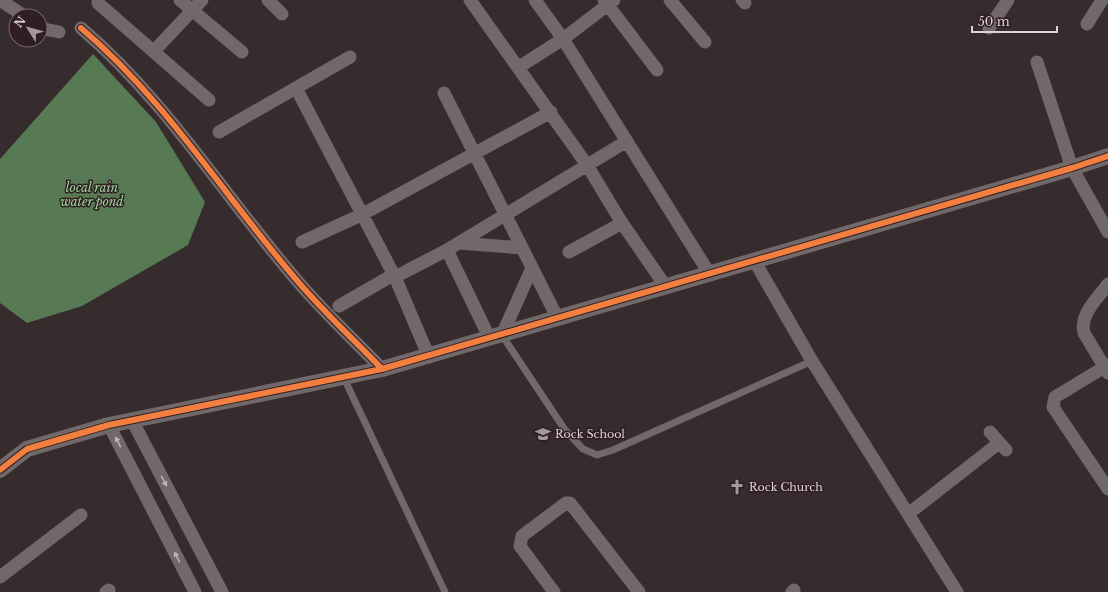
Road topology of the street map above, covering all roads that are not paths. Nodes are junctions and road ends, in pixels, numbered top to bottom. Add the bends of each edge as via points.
1 (0, 0) edge
2 (180, 0) edge
3 (202, 0) edge
4 (268, 0) edge
5 (535, 0) edge
6 (670, 0) edge
7 (1008, 0) edge
8 (1102, 0) edge
9 (473, 1) edge
10 (609, 2) edge
11 (98, 3) dead end
12 (12, 8) edge
13 (192, 10) junction
14 (282, 14) dead end
15 (1087, 24) dead end
16 (81, 28) dead end
17 (989, 28) dead end
18 (48, 30) edge
19 (59, 32) dead end
20 (563, 39) junction
21 (705, 42) dead end
22 (154, 51) junction
23 (242, 52) dead end
24 (350, 57) dead end
25 (1037, 62) dead end
26 (519, 67) junction
27 (657, 70) dead end
28 (296, 88) junction
29 (444, 93) dead end
30 (209, 100) dead end
31 (551, 112) junction
32 (219, 132) dead end
33 (627, 141) junction
34 (475, 153) junction
35 (1108, 156) edge
36 (587, 164) junction
37 (1072, 168) junction
38 (361, 215) junction
39 (506, 215) junction
40 (622, 223) junction
41 (1108, 232) edge
42 (302, 242) dead end
43 (460, 243) junction
44 (522, 248) junction
45 (447, 250) junction
46 (569, 252) dead end
47 (754, 260) junction
48 (532, 268) junction
49 (709, 273) junction
50 (394, 276) junction
51 (1108, 284) edge
52 (666, 287) junction
53 (339, 306) dead end
54 (558, 319) junction
55 (495, 336) junction
56 (429, 356) junction
57 (812, 361) junction
58 (1107, 368) edge
59 (382, 369) junction
60 (343, 376) junction
61 (133, 422) junction
62 (109, 426) junction
63 (990, 432) dead end
64 (155, 464) junction
65 (0, 470) edge
66 (133, 472) junction
67 (1108, 489) edge
68 (908, 514) junction
69 (81, 515) dead end
70 (0, 577) edge
71 (195, 592) edge
72 (222, 592) edge
73 (445, 592) edge
74 (554, 592) edge
75 (639, 592) edge
76 (957, 592) edge

1 - 12 street
2 - 13 street
3 - 13 street
4 - 14 street
5 - 20 street
6 - 21 street
7 - 17 street
8 - 15 street
9 - 26 street
10 - 20 street
10 - 27 street
11 - 22 street
13 - 22 street
13 - 23 street
16 - 59 street via 153,98 300,284
18 - 19 street
20 - 26 street
20 - 33 street
22 - 30 street
24 - 28 street
25 - 37 street
26 - 31 street
28 - 32 street
28 - 38 street
29 - 34 street
31 - 34 street
31 - 36 street
33 - 36 street
33 - 49 street
34 - 38 street
34 - 39 street
35 - 37 street
36 - 39 street
36 - 40 street
37 - 41 street
37 - 47 street
38 - 42 street
38 - 50 street
39 - 43 street
39 - 44 street
40 - 46 street
40 - 52 street
43 - 44 street
43 - 45 street
44 - 48 street
45 - 50 street
45 - 55 street
47 - 49 street
47 - 57 street
48 - 54 street
48 - 55 street
49 - 52 street
50 - 53 street
50 - 56 street
51 - 58 street via 1085,315 1082,326
52 - 54 street
54 - 55 street
55 - 56 street
55 - 57 lane via 565,430 583,449 597,455
56 - 59 street
57 - 68 street
58 - 67 street via 1055,397 1052,407
59 - 60 street
60 - 61 street
60 - 73 lane
61 - 62 street
61 - 64 street
62 - 65 street via 27,449
66 -> 62 street
63 - 68 street via 1003,446
64 - 66 street
64 -> 72 street
71 -> 66 street
68 - 76 street
69 - 70 street
74 - 75 street via 520,546 520,540 566,503 570,503

